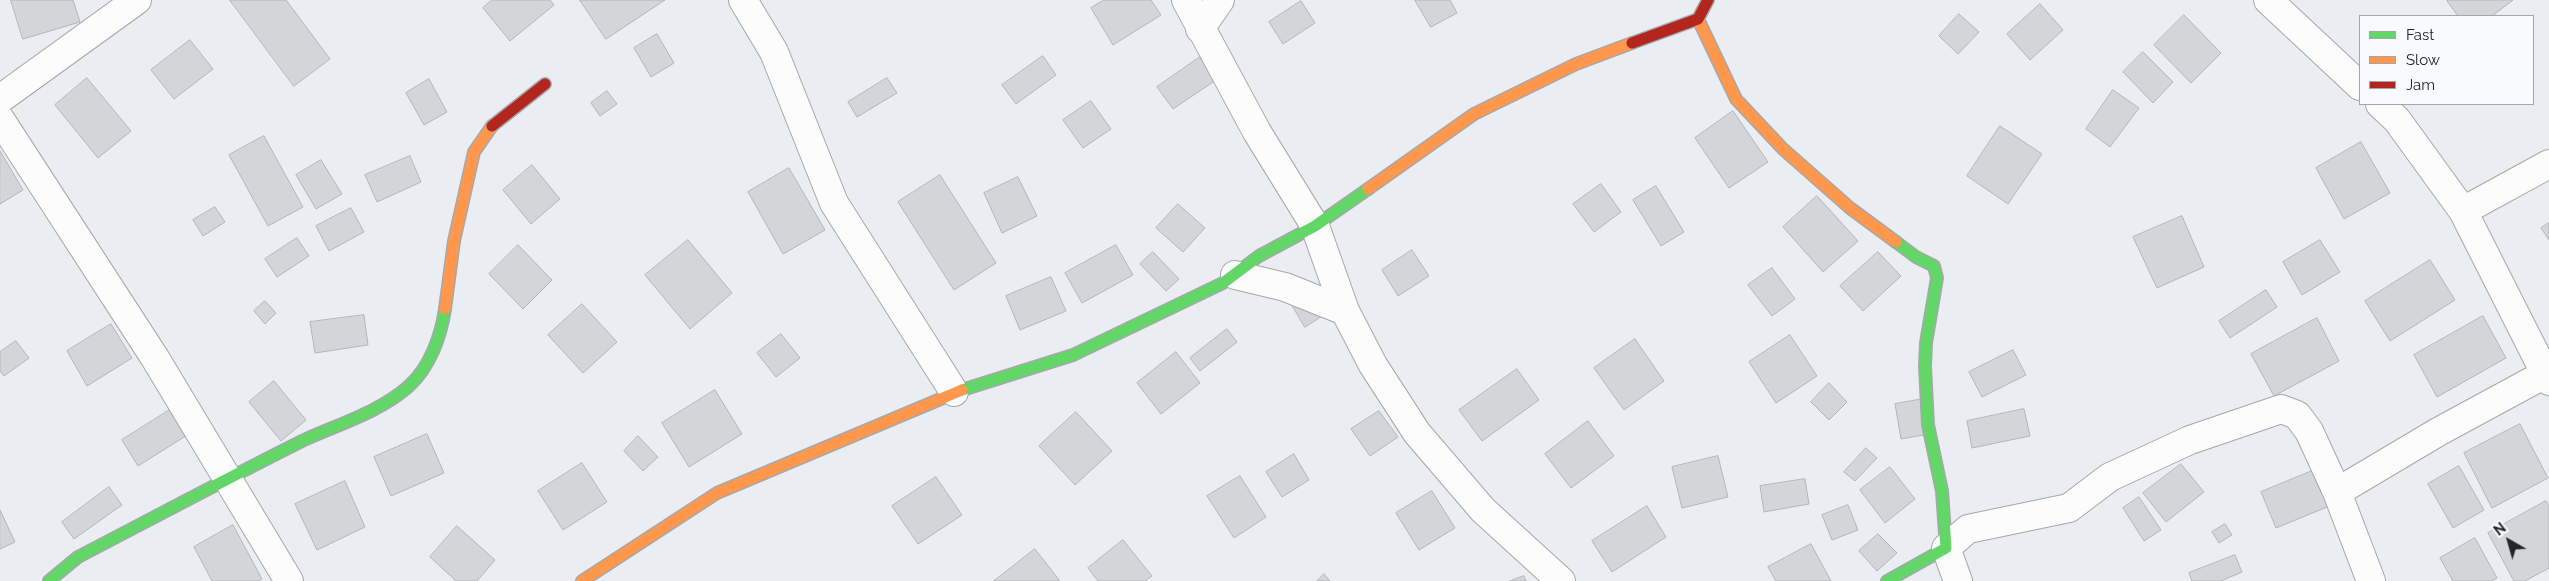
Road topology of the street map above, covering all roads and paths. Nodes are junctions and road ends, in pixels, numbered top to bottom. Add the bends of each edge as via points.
1 (137, 0) edge
2 (743, 0) edge
3 (1186, 0) edge
4 (1220, 0) edge
5 (1708, 0) edge
6 (2268, 0) edge
7 (1698, 19) junction
8 (1200, 29) junction
9 (545, 84) dead end
10 (2359, 85) edge
11 (0, 99) edge
12 (2381, 105) edge
13 (0, 119) edge
14 (2549, 164) edge
15 (2463, 211) junction
16 (1315, 226) junction
17 (1235, 274) junction
18 (1346, 311) junction
19 (2547, 378) edge
20 (954, 392) junction
21 (226, 479) junction
22 (2337, 492) junction
23 (1946, 548) junction
24 (49, 581) edge
25 (289, 581) edge
26 (582, 581) edge
27 (1561, 581) edge
28 (1887, 581) edge
29 (1958, 581) edge
30 (2371, 581) edge

1 - 11 street
2 - 20 street via 774,52 834,203
3 - 8 street
4 - 8 street
5 - 7 street
6 - 10 street
7 - 16 street via 1576,64 1474,114
7 - 23 street via 1736,99 1783,149 1850,208 1916,257 1934,266 1937,278 1925,366 1928,425 1942,491
8 - 16 street via 1257,132
9 - 21 street via 492,125 474,152 454,241 442,331 428,360 409,386 364,415
12 - 15 street via 2397,120
13 - 21 street via 155,358
14 - 15 street
15 - 19 street
16 - 17 street via 1259,256
16 - 18 street
17 - 18 street via 1285,287
17 - 20 street via 1223,283 1073,355
18 - 27 street via 1373,365 1417,433 1483,510
19 - 22 street via 2438,432
20 - 26 street via 717,494
21 - 24 street via 78,557
21 - 25 street
22 - 23 street via 2309,430 2298,415 2282,409 2163,452 2110,477 2069,508 1968,529
22 - 30 street
23 - 28 street
23 - 29 street

